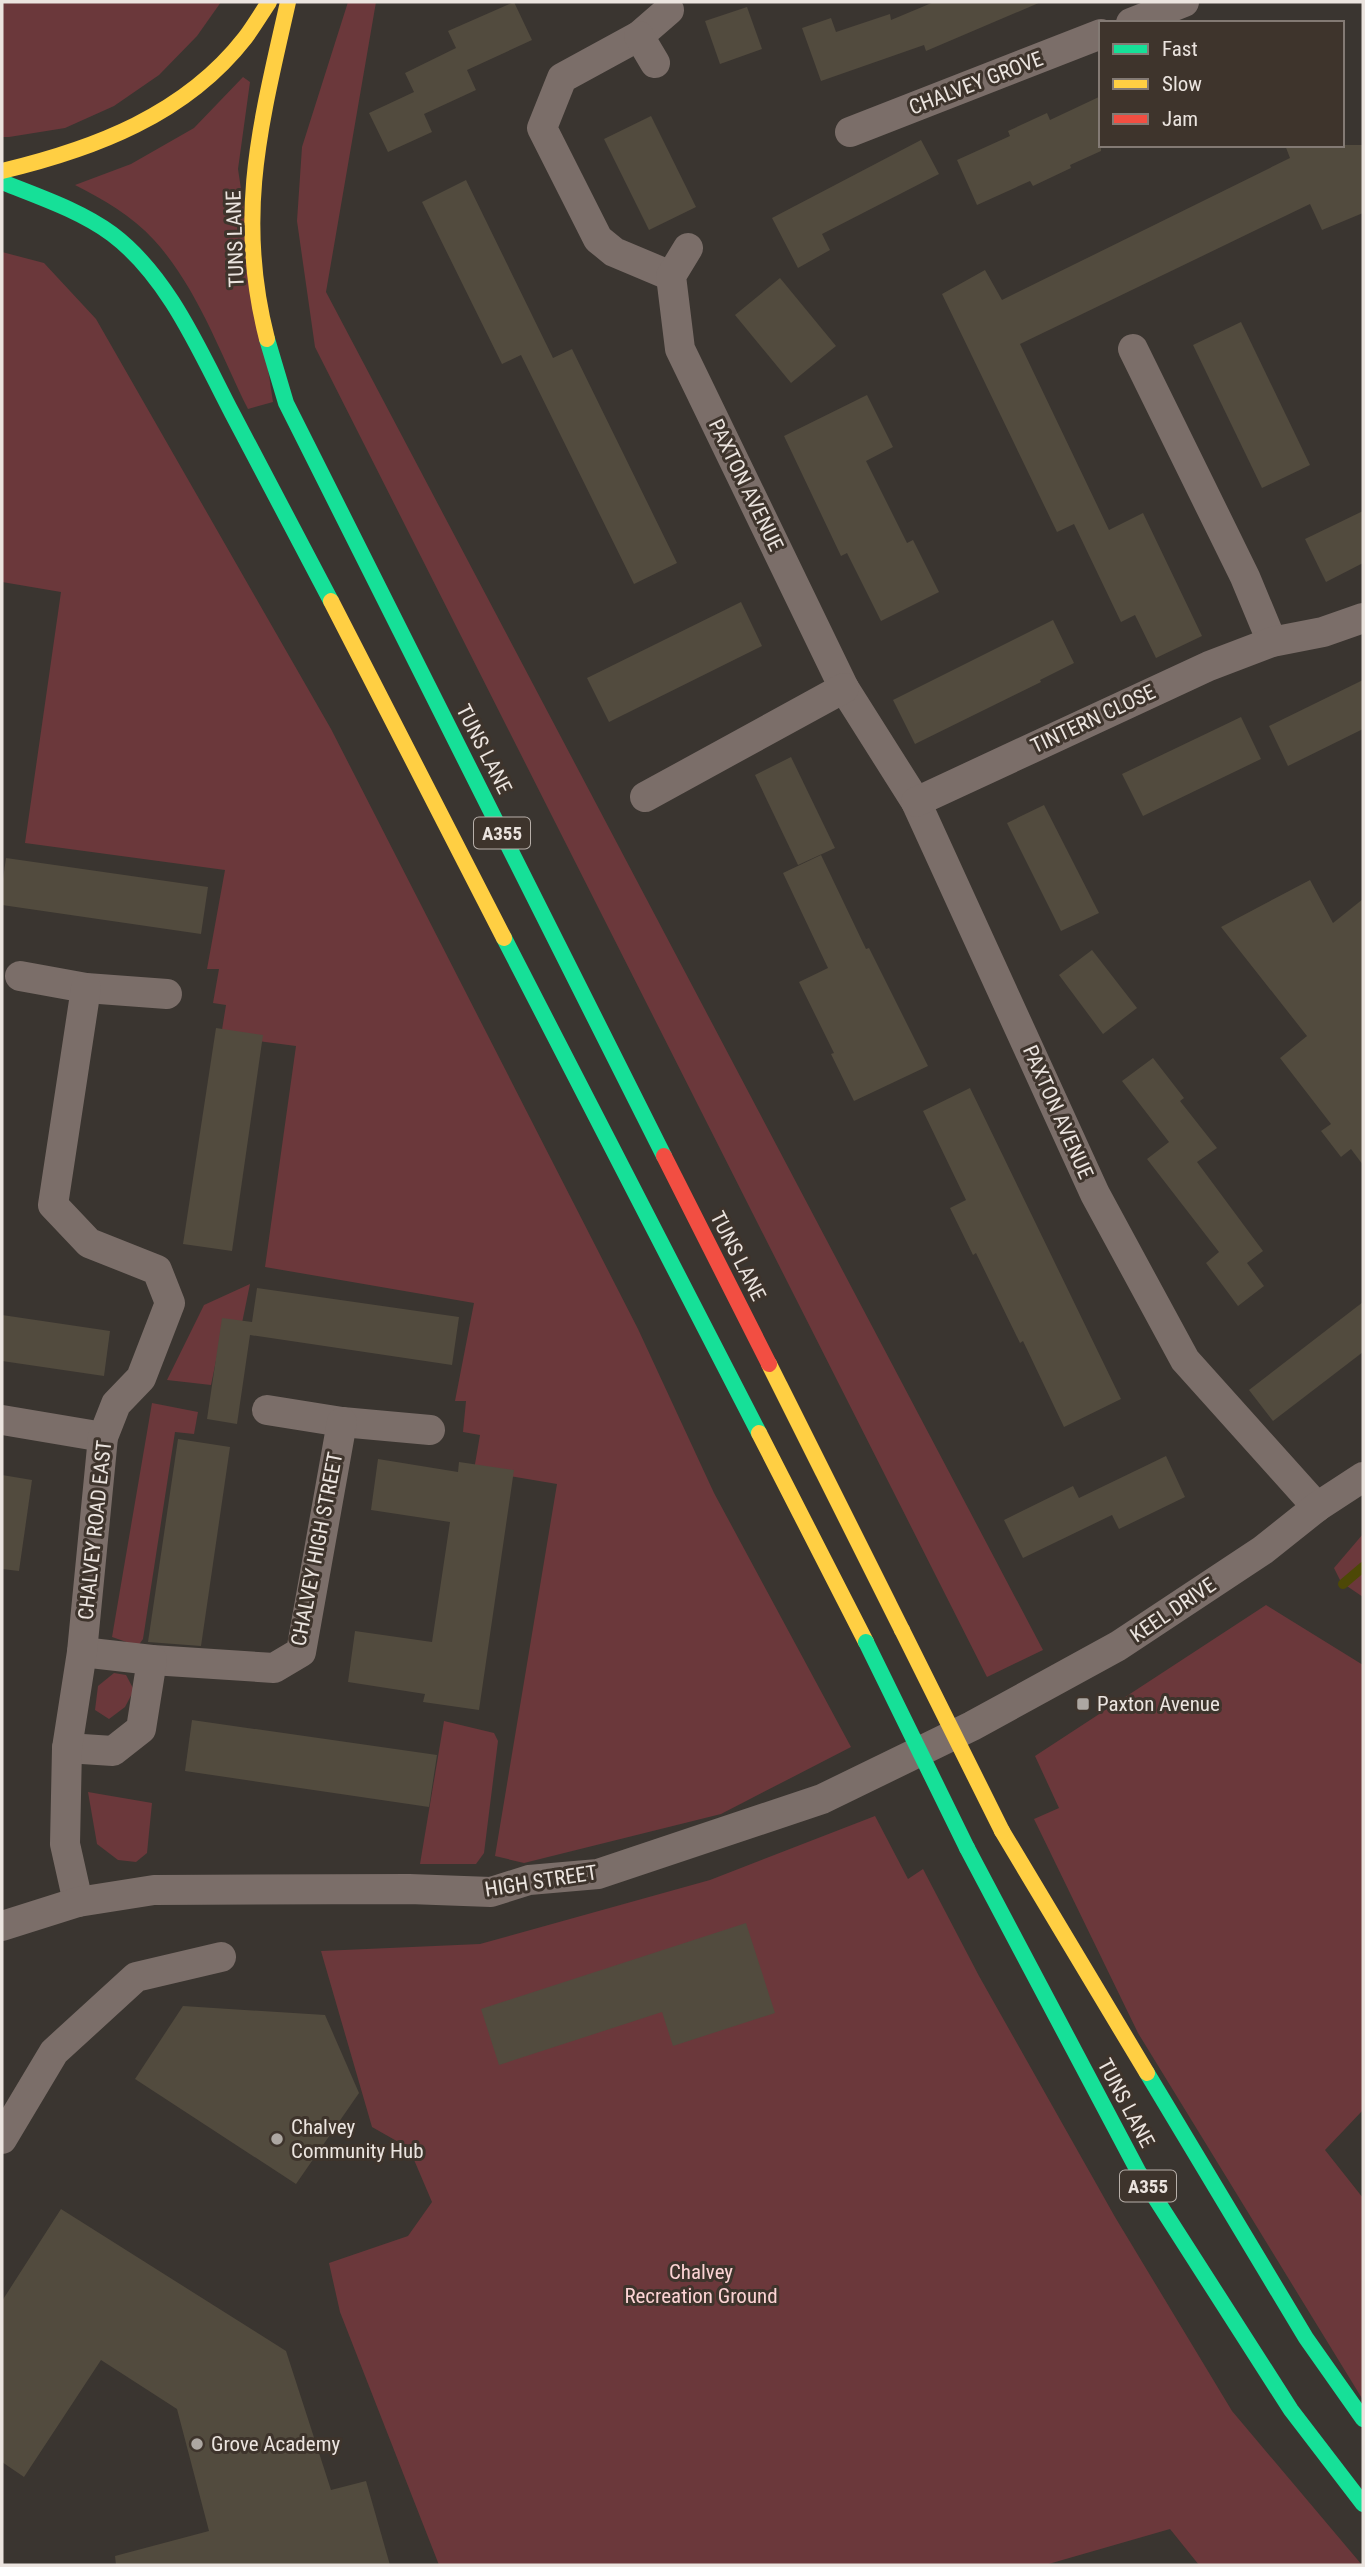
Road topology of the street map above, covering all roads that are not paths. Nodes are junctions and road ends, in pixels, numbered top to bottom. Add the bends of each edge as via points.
1 (269, 2) edge
2 (288, 2) edge
3 (1184, 2) edge
4 (669, 10) dead end
5 (1135, 21) edge
6 (1099, 35) edge
7 (639, 36) junction
8 (655, 63) dead end
9 (850, 132) dead end
10 (2, 171) edge
11 (2, 182) edge
12 (688, 248) dead end
13 (671, 276) junction
14 (1133, 349) dead end
15 (1363, 618) edge
16 (1272, 642) junction
17 (844, 688) junction
18 (645, 797) dead end
19 (916, 802) junction
20 (20, 976) dead end
21 (86, 988) junction
22 (167, 994) dead end
23 (267, 1410) dead end
24 (2, 1420) edge
25 (342, 1422) junction
26 (430, 1430) dead end
27 (103, 1437) junction
28 (1363, 1478) edge
29 (1317, 1507) junction
30 (82, 1652) junction
31 (152, 1660) junction
32 (972, 1726) joint
33 (66, 1748) junction
34 (78, 1902) junction
35 (2, 1926) edge
36 (221, 1957) dead end
37 (2, 2139) edge
38 (1363, 2419) edge
39 (1363, 2504) edge

1 - 10 main road via 222,64 155,118 87,149
2 - 38 main road, TUNS LANE / A355, bridge via 258,137 250,209 253,274 266,341 286,403 1002,1831 1306,2338
3 - 5 street
4 - 7 street
6 - 9 street, CHALVEY GROVE
7 - 8 street
7 - 13 street via 562,78 542,128 598,239 614,252
11 - 39 main road, TUNS LANE / A355, bridge via 87,218 125,245 156,280 185,324 866,1642 967,1848 1138,2171 1291,2410
12 - 13 street
13 - 17 street, PAXTON AVENUE via 680,349
14 - 16 street
15 - 16 street, TINTERN CLOSE
16 - 19 street, TINTERN CLOSE via 1209,666
17 - 18 street
17 - 19 street, PAXTON AVENUE
19 - 29 street, PAXTON AVENUE via 1095,1194 1185,1360
20 - 21 street
21 - 22 street
21 - 27 street, CHALVEY ROAD EAST via 53,1205 89,1243 157,1270 170,1303 141,1378 116,1404
23 - 25 street, CHALVEY HIGH STREET
24 - 27 street
25 - 26 street, CHALVEY HIGH STREET
25 - 31 street, CHALVEY HIGH STREET via 301,1652 274,1668
27 - 30 street, CHALVEY ROAD EAST
28 - 29 street, KEEL DRIVE
29 - 32 street, KEEL DRIVE via 1263,1550 1118,1646
30 - 31 street
30 - 33 street, CHALVEY ROAD EAST
31 - 33 street via 141,1729 113,1751
32 - 34 street, HIGH STREET via 822,1800 598,1874 529,1880 491,1892 154,1890
33 - 34 street, CHALVEY ROAD EAST via 65,1844
34 - 35 street, HIGH STREET
36 - 37 street via 136,1977 54,2052

